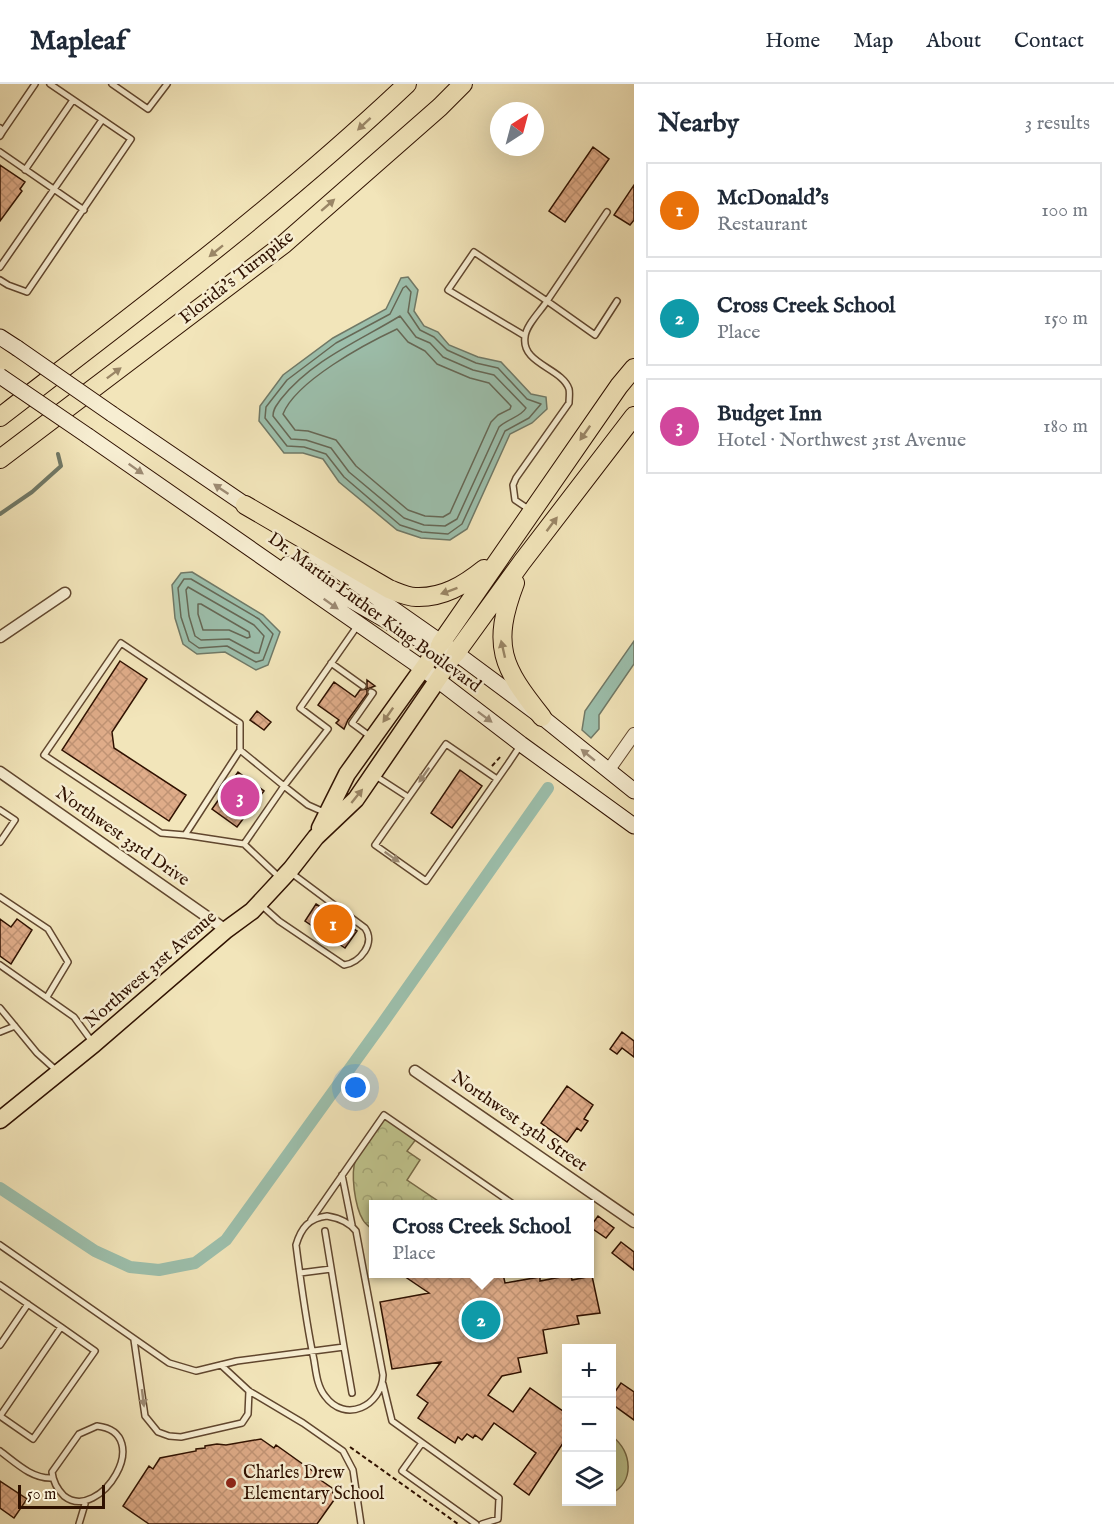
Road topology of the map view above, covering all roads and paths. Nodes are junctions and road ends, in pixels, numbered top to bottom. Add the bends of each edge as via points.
1 (35, 84) edge
2 (50, 84) edge
3 (112, 84) edge
4 (167, 84) edge
5 (407, 84) edge
6 (463, 84) edge
7 (473, 84) edge
8 (73, 100) junction
9 (440, 107) junction
10 (102, 120) junction
11 (1, 132) edge
12 (0, 152) edge
13 (24, 170) junction
14 (54, 190) junction
15 (84, 210) junction
16 (607, 212) dead end
17 (0, 267) edge
18 (0, 280) edge
19 (547, 301) junction
20 (617, 301) dead end
21 (525, 336) junction
22 (0, 337) edge
23 (634, 353) edge
24 (634, 368) edge
25 (0, 376) edge
26 (619, 386) junction
27 (0, 417) edge
28 (633, 417) edge
29 (0, 459) edge
30 (245, 505) junction
31 (531, 511) junction
32 (256, 553) junction
33 (498, 559) junction
34 (522, 562) junction
35 (65, 593) dead end
36 (359, 624) junction
37 (0, 638) edge
38 (448, 648) junction
39 (331, 663) junction
40 (422, 668) junction
41 (439, 681) junction
42 (363, 686) dead end
43 (371, 692) dead end
44 (542, 717) junction
45 (634, 734) edge
46 (372, 738) junction
47 (521, 744) junction
48 (240, 750) junction
49 (502, 754) dead end
50 (491, 767) dead end
51 (608, 771) junction
52 (0, 772) edge
53 (374, 774) junction
54 (497, 779) junction
55 (284, 786) junction
56 (634, 791) edge
57 (408, 797) junction
58 (0, 810) edge
59 (327, 814) junction
60 (634, 826) edge
61 (184, 835) junction
62 (315, 837) junction
63 (0, 842) edge
64 (244, 844) junction
65 (285, 875) junction
66 (0, 897) edge
67 (259, 903) junction
68 (225, 930) junction
69 (0, 965) edge
70 (47, 997) junction
71 (0, 1008) edge
72 (15, 1026) junction
73 (0, 1032) edge
74 (94, 1044) junction
75 (416, 1071) dead end
76 (58, 1073) junction
77 (0, 1120) edge
78 (342, 1175) junction
79 (507, 1200) edge
80 (310, 1221) junction
81 (634, 1222) edge
82 (352, 1225) junction
83 (325, 1231) dead end
84 (0, 1245) edge
85 (332, 1269) junction
86 (300, 1273) junction
87 (0, 1285) edge
88 (28, 1304) junction
89 (62, 1327) junction
90 (134, 1340) junction
91 (0, 1345) edge
92 (344, 1347) junction
93 (312, 1351) junction
94 (221, 1365) junction
95 (383, 1384) junction
96 (249, 1391) junction
97 (352, 1393) dead end
98 (422, 1443) junction
99 (345, 1444) dead end
100 (0, 1451) edge
101 (52, 1478) junction
102 (85, 1503) junction
103 (498, 1520) junction
104 (79, 1524) edge
105 (361, 1524) edge
106 (458, 1524) edge
107 (476, 1524) edge
108 (482, 1524) edge
109 (505, 1524) edge

1 - 11 lane
2 - 8 lane
3 - 4 lane via 148,109
5 -> 27 highway, Florida's Turnpike via 216,252
6 - 9 highway, Florida's Turnpike
7 - 9 highway
8 - 10 lane
8 - 13 lane
29 -> 9 highway, Florida's Turnpike via 284,244
10 - 14 lane
10 - 15 lane via 131,139
12 - 13 lane
13 - 14 lane
14 - 15 lane
14 - 17 lane
15 - 18 lane via 27,292
16 - 19 lane
19 - 20 lane via 595,335
19 - 21 lane
19 - 21 lane via 474,252 448,290
21 - 31 lane via 530,355 564,382 569,395 568,403 513,485 515,500
30 -> 22 main road, Dr. Martin Luther King Boulevard, bridge
23 - 26 highway
24 - 26 highway
25 -> 32 main road, Dr. Martin Luther King Boulevard, bridge
26 -> 31 highway
34 -> 28 highway
33 -> 30 highway via 464,585 415,597 389,590
30 - 38 main road, Dr. Martin Luther King Boulevard
31 - 33 highway
32 -> 36 main road, Dr. Martin Luther King Boulevard
32 - 38 main road via 280,559 425,643
33 - 38 highway
34 - 38 highway
44 -> 34 highway via 516,686 501,638 506,605
35 - 37 street
36 - 39 lane
36 - 40 main road, Dr. Martin Luther King Boulevard
38 - 40 main road, Northwest 31st Avenue
38 - 41 main road, Northwest 31st Avenue
38 - 44 main road, Dr. Martin Luther King Boulevard
39 - 42 lane
39 - 55 lane via 300,708 328,729
40 - 41 main road, Dr. Martin Luther King Boulevard
40 -> 46 main road, Northwest 31st Avenue
41 -> 47 main road, Dr. Martin Luther King Boulevard
41 - 53 main road, Northwest 31st Avenue
43 - 46 lane via 352,723
51 -> 44 main road, Dr. Martin Luther King Boulevard
45 - 51 street
46 - 59 main road, Northwest 31st Avenue via 347,774
47 - 54 lane
47 - 60 main road, Dr. Martin Luther King Boulevard
48 - 55 lane
48 - 61 lane
48 - 61 lane via 240,723 121,643 44,755 161,833
49 - 50 path
51 - 56 main road, Dr. Martin Luther King Boulevard
52 - 68 street, Northwest 33rd Drive
53 - 57 lane
62 -> 53 main road, Northwest 31st Avenue via 356,799
54 -> 57 lane via 446,744
57 -> 54 lane via 375,845 426,880
55 - 59 lane
55 - 64 lane
58 - 63 lane via 15,820
59 - 62 main road, Northwest 31st Avenue
61 - 64 lane
62 - 65 main road, Northwest 31st Avenue
64 - 65 lane
65 - 67 main road, Northwest 31st Avenue
65 - 67 lane via 365,928 369,941 360,957 344,965
66 - 70 lane via 48,929 68,962
67 - 68 main road, Northwest 31st Avenue
68 - 74 main road, Northwest 31st Avenue
69 - 70 lane
70 - 74 lane via 74,1017
71 - 72 lane
72 - 73 lane
72 - 76 lane
74 - 76 main road, Northwest 31st Avenue
75 - 81 street, Northwest 13th Street
76 - 77 main road, Northwest 31st Avenue
78 - 79 lane via 384,1115
78 - 80 lane
78 - 82 lane
80 - 82 lane via 335,1217
80 - 86 lane via 296,1245
82 - 95 lane
83 - 85 lane
84 - 90 lane
85 - 86 lane
85 - 92 lane
86 - 93 lane
87 - 88 lane
88 - 89 lane
88 - 91 lane
89 - 89 lane via 95,1351 33,1439 0,1416
90 - 94 lane via 177,1367 196,1371
90 -> 96 lane via 145,1416 158,1432 181,1437 242,1423 248,1413
92 - 93 lane
92 - 97 lane
93 - 94 lane
93 - 95 lane via 319,1385 332,1404 341,1409 352,1410 370,1403
94 - 96 lane
95 - 98 lane via 392,1421
96 - 105 lane via 343,1451 353,1470
98 - 103 lane via 499,1498
98 - 107 lane via 402,1471
99 - 106 path
100 - 101 lane via 32,1474
101 - 102 lane via 67,1498
101 - 102 lane via 52,1472 79,1434 97,1426 110,1431 122,1448 121,1469 102,1494
102 - 104 lane
103 - 108 lane
103 - 109 lane

